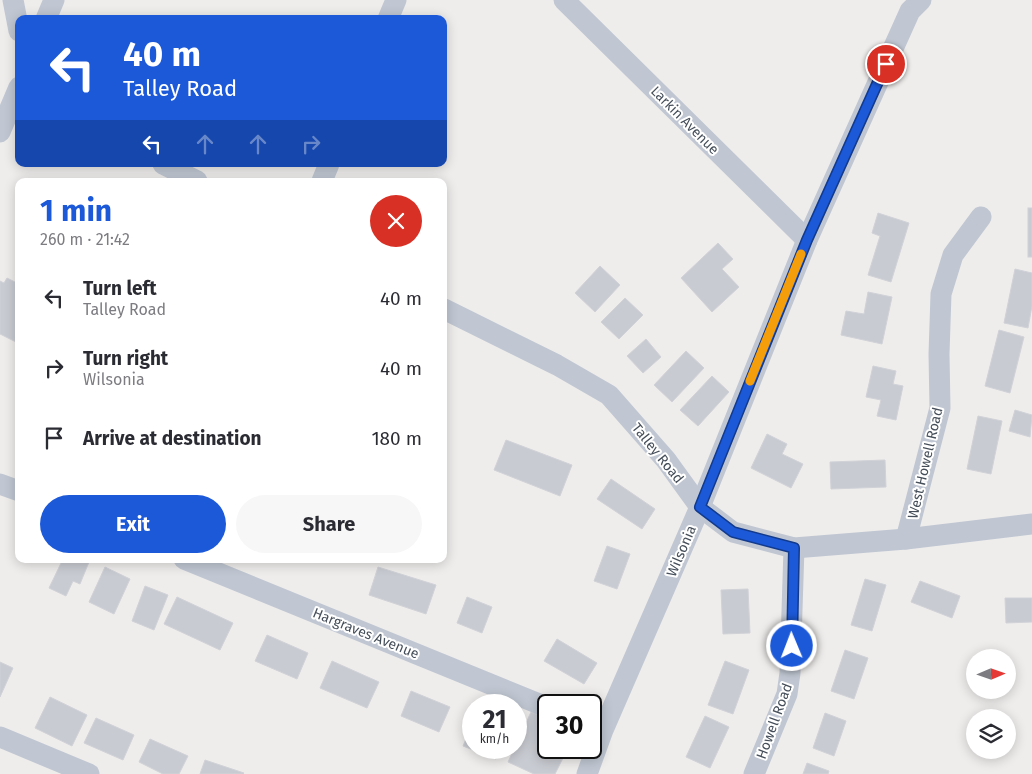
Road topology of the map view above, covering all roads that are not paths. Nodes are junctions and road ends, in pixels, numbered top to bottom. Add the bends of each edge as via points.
1 (13, 0) edge
2 (54, 0) edge
3 (396, 0) edge
4 (564, 0) edge
5 (910, 4) edge
6 (16, 15) edge
7 (48, 15) edge
8 (390, 15) edge
9 (15, 96) edge
10 (0, 132) edge
11 (169, 167) edge
12 (191, 178) edge
13 (982, 217) dead end
14 (807, 240) junction
15 (447, 310) edge
16 (0, 484) edge
17 (15, 490) edge
18 (700, 507) junction
19 (1032, 524) edge
20 (906, 539) junction
21 (794, 548) junction
22 (194, 563) edge
23 (537, 703) edge
24 (602, 716) edge
25 (0, 737) edge
26 (590, 759) edge
27 (88, 774) edge
28 (587, 774) edge
29 (754, 774) edge

1 - 6 street
2 - 7 street
3 - 8 street
4 - 14 street, Larkin Avenue
5 - 14 street, Wilsonia
9 - 10 street
11 - 12 street
13 - 20 street, West Howell Road via 953,255 941,294 940,408
14 - 18 street, Wilsonia
15 - 18 street, Talley Road via 557,365 609,396 666,460
16 - 17 street
18 - 21 street, Talley Road via 733,532
18 - 24 street, Wilsonia
19 - 20 street, Talley Road
20 - 21 street, Talley Road
21 - 29 street, Howell Road via 787,694
22 - 23 street, Hargraves Avenue
25 - 27 street
26 - 28 street, Wilsonia

